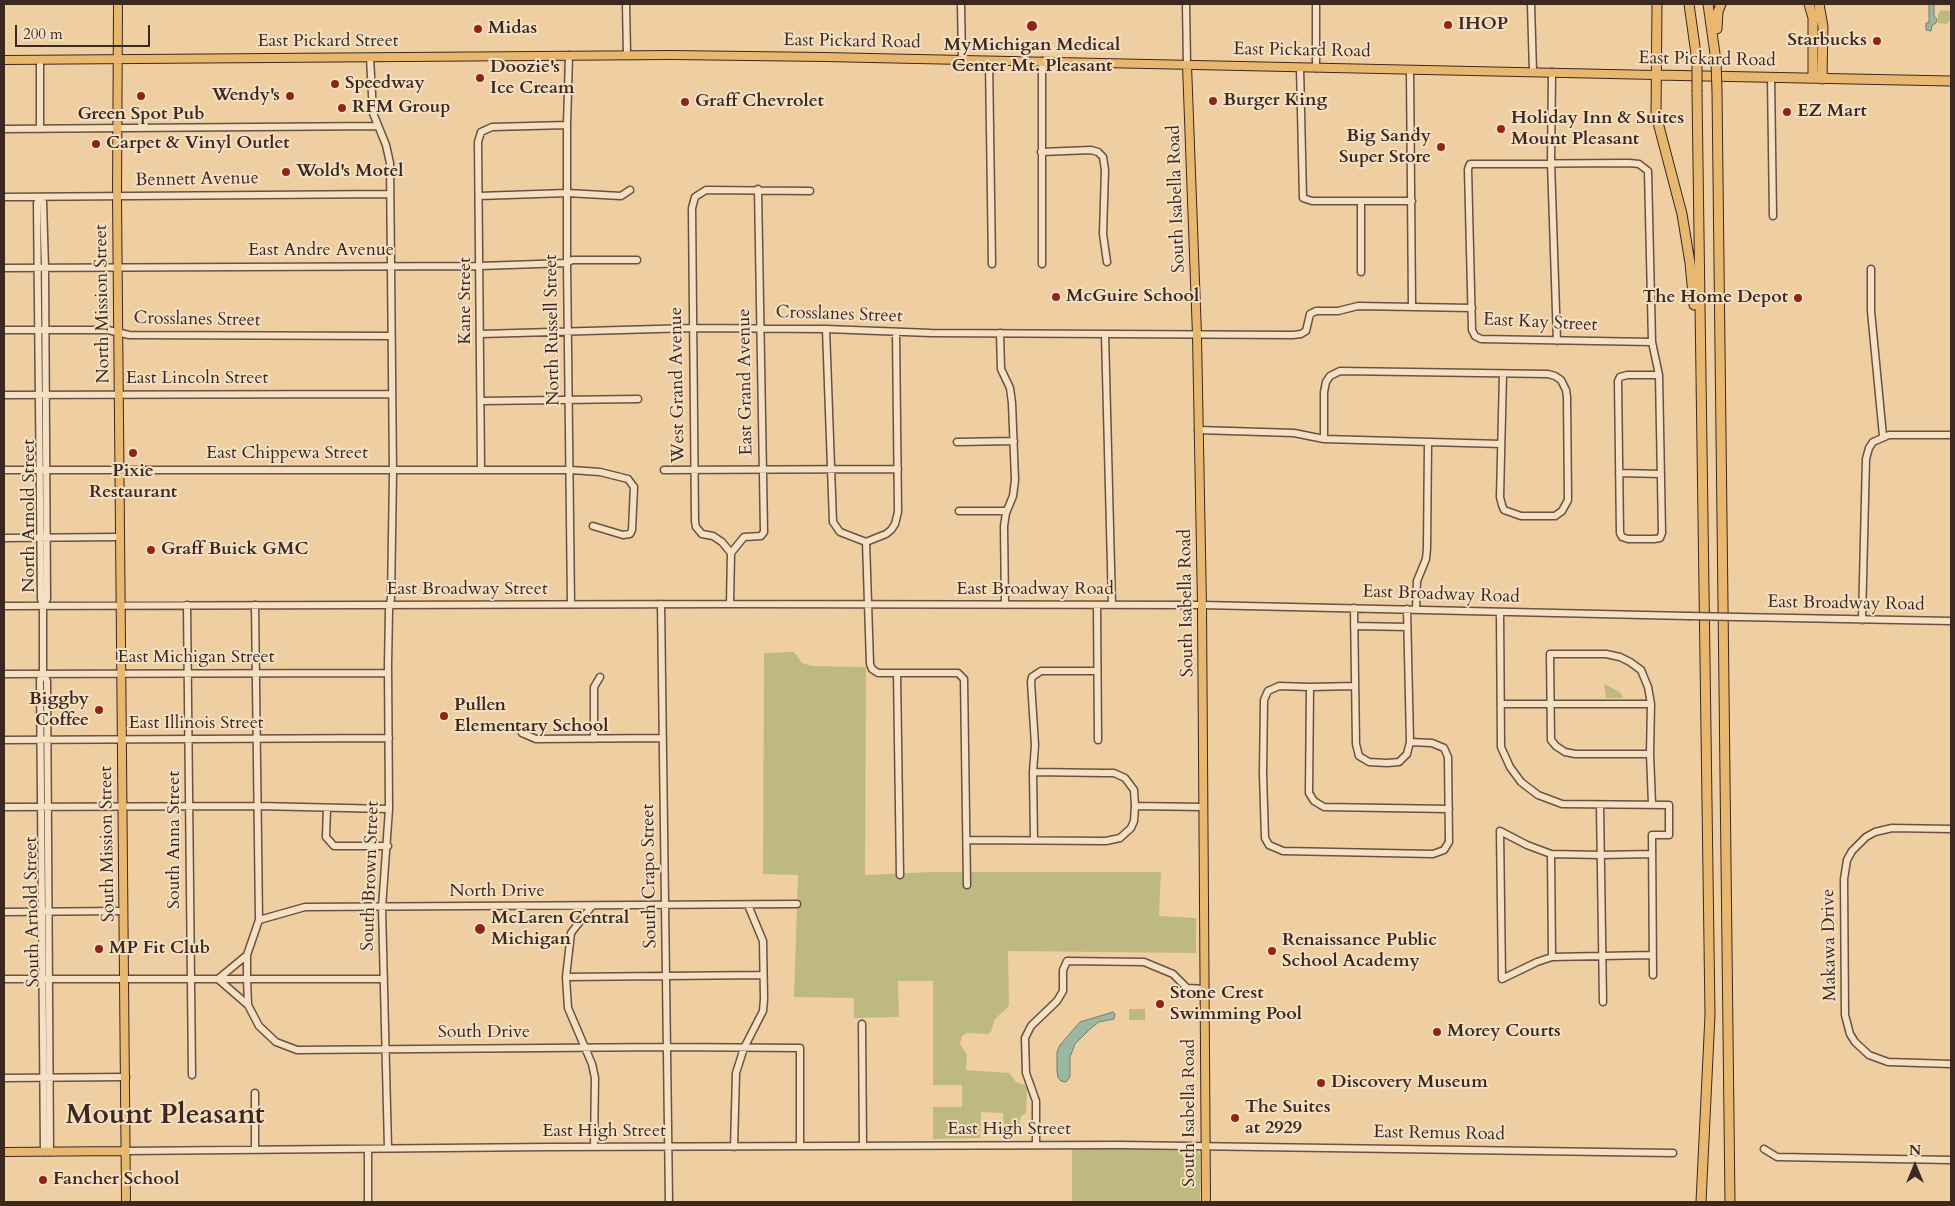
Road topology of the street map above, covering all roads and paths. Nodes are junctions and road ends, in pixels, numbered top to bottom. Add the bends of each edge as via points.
1 (118, 4) edge
2 (626, 4) edge
3 (961, 4) edge
4 (1186, 4) edge
5 (1316, 4) edge
6 (1531, 4) edge
7 (1657, 4) edge
8 (1690, 4) edge
9 (1708, 4) edge
10 (1721, 4) edge
11 (1809, 4) edge
12 (1819, 4) edge
13 (1715, 49) junction
14 (569, 55) junction
15 (626, 55) junction
16 (652, 55) joint
17 (370, 57) junction
18 (4, 60) edge
19 (40, 60) junction
20 (118, 60) junction
21 (962, 61) junction
22 (989, 61) junction
23 (1042, 62) junction
24 (1187, 65) junction
25 (1300, 67) junction
26 (1316, 68) junction
27 (1410, 70) junction
28 (1533, 72) junction
29 (1552, 72) junction
30 (1656, 75) junction
31 (1771, 77) junction
32 (1818, 78) junction
33 (1951, 81) edge
34 (567, 125) junction
35 (377, 126) junction
36 (118, 128) junction
37 (4, 129) edge
38 (40, 129) junction
39 (1041, 152) junction
40 (1552, 162) junction
41 (758, 189) junction
42 (630, 190) dead end
43 (810, 191) dead end
44 (567, 193) junction
45 (390, 194) junction
46 (117, 196) junction
47 (480, 196) junction
48 (4, 197) edge
49 (40, 198) junction
50 (1362, 201) junction
51 (1412, 201) junction
52 (1773, 216) dead end
53 (637, 260) dead end
54 (1107, 262) dead end
55 (567, 264) junction
56 (992, 264) dead end
57 (1042, 264) dead end
58 (391, 265) junction
59 (480, 266) junction
60 (117, 267) junction
61 (4, 268) edge
62 (41, 268) junction
63 (1871, 269) dead end
64 (1361, 272) dead end
65 (1412, 306) junction
66 (1472, 308) junction
67 (692, 328) junction
68 (761, 328) junction
69 (826, 329) junction
70 (4, 330) edge
71 (42, 330) junction
72 (568, 331) junction
73 (896, 332) junction
74 (119, 333) junction
75 (1000, 333) junction
76 (481, 334) junction
77 (1105, 334) junction
78 (1196, 335) junction
79 (391, 336) junction
80 (1557, 341) junction
81 (1652, 342) junction
82 (1700, 357) junction
83 (1503, 374) junction
84 (1659, 375) junction
85 (42, 394) junction
86 (119, 394) junction
87 (391, 394) junction
88 (4, 395) edge
89 (569, 399) junction
90 (638, 399) dead end
91 (481, 401) junction
92 (1198, 430) junction
93 (1951, 435) edge
94 (1884, 436) junction
95 (1324, 439) junction
96 (1014, 441) junction
97 (957, 442) dead end
98 (1428, 442) junction
99 (1501, 444) junction
100 (763, 468) junction
101 (43, 469) junction
102 (393, 469) junction
103 (898, 469) junction
104 (4, 470) edge
105 (119, 470) junction
106 (481, 470) junction
107 (571, 470) junction
108 (664, 470) dead end
109 (695, 470) junction
110 (830, 470) junction
111 (1619, 473) junction
112 (1661, 474) junction
113 (959, 511) dead end
114 (1007, 511) junction
115 (593, 526) dead end
116 (43, 537) junction
117 (120, 537) junction
118 (4, 538) edge
119 (866, 542) junction
120 (731, 553) junction
121 (572, 604) junction
122 (661, 604) junction
123 (730, 604) junction
124 (868, 604) junction
125 (43, 605) junction
126 (121, 605) junction
127 (187, 605) junction
128 (390, 605) junction
129 (930, 605) joint
130 (1005, 605) junction
131 (1097, 605) junction
132 (1112, 605) junction
133 (1202, 605) junction
134 (4, 606) edge
135 (255, 606) junction
136 (1354, 608) junction
137 (1407, 609) junction
138 (1416, 609) junction
139 (1500, 612) junction
140 (1862, 620) junction
141 (1951, 622) edge
142 (1354, 626) junction
143 (1407, 627) junction
144 (1097, 671) junction
145 (121, 672) junction
146 (43, 673) junction
147 (188, 673) junction
148 (256, 673) junction
149 (388, 673) junction
150 (896, 673) junction
151 (4, 674) edge
152 (600, 678) dead end
153 (1355, 686) junction
154 (1310, 687) junction
155 (1500, 704) junction
156 (1550, 704) junction
157 (1651, 704) junction
158 (522, 733) dead end
159 (389, 738) junction
160 (663, 738) junction
161 (257, 739) junction
162 (594, 739) junction
163 (4, 740) edge
164 (44, 740) junction
165 (122, 740) junction
166 (189, 740) junction
167 (1098, 740) dead end
168 (1410, 742) junction
169 (1650, 754) junction
170 (1033, 772) junction
171 (1652, 804) junction
172 (1600, 805) junction
173 (258, 806) junction
174 (1135, 806) junction
175 (4, 807) edge
176 (44, 807) junction
177 (123, 807) junction
178 (1203, 807) junction
179 (190, 808) junction
180 (327, 808) junction
181 (389, 809) junction
182 (1449, 809) junction
183 (1951, 829) edge
184 (967, 840) junction
185 (1034, 840) junction
186 (388, 846) junction
187 (1550, 854) junction
188 (1652, 854) junction
189 (1602, 855) junction
190 (900, 875) dead end
191 (967, 885) dead end
192 (797, 904) dead end
193 (666, 905) junction
194 (748, 905) junction
195 (592, 906) junction
196 (382, 908) junction
197 (45, 911) junction
198 (123, 911) junction
199 (4, 912) edge
200 (259, 920) junction
201 (247, 954) junction
202 (1652, 955) junction
203 (1602, 956) junction
204 (1552, 957) junction
205 (763, 975) junction
206 (1653, 975) dead end
207 (666, 976) junction
208 (566, 977) junction
209 (46, 978) junction
210 (125, 978) junction
211 (191, 978) junction
212 (246, 978) junction
213 (4, 979) edge
214 (218, 979) junction
215 (384, 979) junction
216 (1205, 989) junction
217 (1603, 1002) dead end
218 (248, 1005) junction
219 (862, 1024) dead end
220 (667, 1047) junction
221 (385, 1048) junction
222 (585, 1048) junction
223 (744, 1048) junction
224 (1951, 1064) edge
225 (192, 1075) dead end
226 (46, 1077) junction
227 (126, 1077) junction
228 (4, 1078) edge
229 (255, 1093) dead end
230 (1036, 1145) junction
231 (669, 1146) junction
232 (800, 1146) junction
233 (863, 1146) junction
234 (1205, 1146) junction
235 (594, 1147) junction
236 (734, 1147) junction
237 (255, 1148) junction
238 (388, 1148) junction
239 (368, 1149) junction
240 (1764, 1149) dead end
241 (126, 1151) junction
242 (4, 1152) edge
243 (47, 1152) junction
244 (1673, 1153) dead end
245 (1951, 1160) edge
246 (126, 1202) edge
247 (368, 1202) edge
248 (669, 1202) edge
249 (1206, 1202) edge
250 (1701, 1202) edge
251 (1730, 1202) edge

1 - 20 main road, North Mission Street
2 - 15 street
3 - 21 street
4 - 24 street, South Isabella Road
5 - 26 street
6 - 28 street
7 - 30 highway
8 - 82 highway, bridge via 1697,61
9 - 13 highway
10 - 13 highway
11 - 32 highway
12 - 32 highway via 1823,27
13 - 251 highway, bridge
14 - 15 main road, East Pickard Street
14 - 17 main road, East Pickard Street
14 - 34 street, North Russell Street
15 - 16 main road, East Pickard Street
16 - 21 main road, East Pickard Road
17 - 20 main road, East Pickard Street
17 - 35 street, South Brown Street via 371,102
18 - 19 main road, East Pickard Street
19 - 20 main road, East Pickard Street
19 - 38 street
20 - 36 main road, North Mission Street
21 - 22 main road, East Pickard Road
22 - 23 main road, East Pickard Road
22 - 56 street
23 - 24 main road, East Pickard Road
23 - 39 street
24 - 25 main road, East Pickard Road
24 - 78 main road, South Isabella Road
25 - 26 main road, East Pickard Road
25 - 50 street via 1303,198 1312,201
26 - 27 main road, East Pickard Road
27 - 28 main road, East Pickard Road
27 - 51 street
28 - 29 main road, East Pickard Road
29 - 30 main road, East Pickard Road
29 - 40 street
30 - 31 highway, East Pickard Road
30 - 82 highway via 1656,114 1683,221
31 - 32 highway, East Pickard Road
31 - 52 street
32 - 33 highway, East Pickard Road
34 - 44 street, North Russell Street
34 - 47 street, Kane Street via 492,127 480,132
35 - 36 street
35 - 45 street, South Brown Street via 388,153
36 - 38 street
36 - 46 main road, North Mission Street
37 - 38 street
39 - 54 street via 1091,150 1103,157 1106,170 1103,234
39 - 57 street
40 - 66 street via 1470,164
40 - 80 street
40 - 81 street via 1629,163 1644,166 1648,171
41 - 43 street
41 - 67 street, West Grand Avenue via 706,190 695,197 692,208
41 - 68 street, East Grand Avenue
42 - 44 street via 621,196
44 - 47 street
44 - 55 street, North Russell Street
45 - 46 street, Bennett Avenue
45 - 58 street, South Brown Street
46 - 49 street, Bennett Avenue
46 - 60 main road, North Mission Street
47 - 59 street, Kane Street
48 - 49 street, Bennett Avenue
49 - 62 street, North Arnold Street via 37,203
50 - 51 street
50 - 64 street
51 - 65 street
53 - 55 street, East Andre Avenue via 572,260
55 - 59 street, East Andre Avenue
55 - 72 street, North Russell Street
58 - 59 street, East Andre Avenue
58 - 60 street, East Andre Avenue
58 - 79 street, South Brown Street
59 - 76 street, Kane Street
60 - 62 street, East Andre Avenue
60 - 74 main road, North Mission Street
61 - 62 street, East Andre Avenue
62 - 71 street, North Arnold Street
63 - 94 street via 1871,311
65 - 66 street, East Kay Street
65 - 78 street, East Kay Street via 1358,306 1338,312 1316,311 1310,314 1306,331 1301,334
66 - 80 street, East Kay Street via 1472,330 1477,338
67 - 68 street, Crosslanes Street
67 - 72 street, Crosslanes Street
67 - 109 street, West Grand Avenue
68 - 69 street, Crosslanes Street
68 - 100 street, East Grand Avenue
69 - 73 street, Crosslanes Street
69 - 110 street
70 - 71 street, Crosslanes Street
71 - 74 street, Crosslanes Street via 108,330
71 - 85 street, North Arnold Street
72 - 76 street, Crosslanes Street
72 - 89 street, North Russell Street
73 - 75 street, Crosslanes Street
73 - 103 street
74 - 79 street, Crosslanes Street
74 - 86 main road, North Mission Street
75 - 77 street, Crosslanes Street
75 - 96 street via 1001,369 1012,394
76 - 91 street, Kane Street
77 - 78 street, Crosslanes Street
77 - 132 street
78 - 92 main road, South Isabella Road
79 - 87 street, South Brown Street
80 - 81 street, East Kay Street
81 - 84 street
82 - 250 highway via 1710,1015
83 - 95 street via 1340,371 1326,382
83 - 99 street
83 - 99 street via 1548,374 1561,380 1566,390 1568,500 1562,511 1546,518 1521,516 1504,510 1500,497
84 - 111 street via 1627,375 1618,381
84 - 112 street
85 - 86 street, East Lincoln Street
85 - 88 street, East Lincoln Street
85 - 101 street, North Arnold Street
86 - 87 street, East Lincoln Street
86 - 105 main road, North Mission Street
87 - 102 street, South Brown Street
89 - 90 street
89 - 91 street
89 - 107 street, North Russell Street
91 - 106 street, Kane Street
92 - 95 street via 1294,433
92 - 133 main road, South Isabella Road
93 - 94 street
94 - 140 street via 1873,442 1866,459
95 - 98 street
96 - 97 street
96 - 114 street via 1014,488
98 - 99 street
98 - 138 street via 1427,548 1418,581
100 - 109 street
100 - 110 street
100 - 120 street, East Grand Avenue via 764,532 762,536 744,537
101 - 104 street, East Chippewa Street
101 - 105 street, East Chippewa Street
101 - 116 street, North Arnold Street
102 - 105 street, East Chippewa Street
102 - 106 street, East Chippewa Street
102 - 128 street, South Brown Street
103 - 110 street
103 - 119 street via 895,524 886,534
105 - 117 main road, North Mission Street
106 - 107 street, East Chippewa Street
107 - 115 street, East Chippewa Street via 600,472 628,479 634,487 630,534
107 - 121 street, North Russell Street
108 - 109 street
109 - 120 street, West Grand Avenue via 696,527 702,534 722,542
110 - 119 street via 833,522 840,532
111 - 112 street
111 - 112 street via 1620,533 1628,539 1660,538
113 - 114 street
114 - 130 street via 1004,526
116 - 117 street
116 - 118 street
116 - 125 street, North Arnold Street
117 - 126 main road, North Mission Street
119 - 124 street
120 - 123 street
121 - 122 street, East Broadway Street
121 - 128 street, East Broadway Street
122 - 123 street, East Broadway Street
122 - 160 street, South Crapo Street
123 - 124 street, East Broadway Street
124 - 129 street, East Broadway Street
124 - 150 street via 870,664 874,672
125 - 126 street, East Broadway Street
125 - 134 street, East Broadway Street
125 - 146 street, South Arnold Street
126 - 127 street, East Broadway Street
126 - 145 main road, South Mission Street
127 - 135 street, East Broadway Street
127 - 147 street, South Anna Street
128 - 135 street, East Broadway Street
128 - 149 street, South Brown Street
129 - 130 street, East Broadway Road
130 - 131 street, East Broadway Road
131 - 132 street, East Broadway Road
131 - 144 street
132 - 133 street, East Broadway Road
133 - 136 street, East Broadway Road
133 - 178 main road, South Isabella Road
135 - 148 street
136 - 137 street, East Broadway Road
136 - 142 street
137 - 138 street, East Broadway Road
137 - 143 street
138 - 139 street, East Broadway Road
139 - 140 street, East Broadway Road, bridge
139 - 155 street
140 - 141 street, East Broadway Road
142 - 143 street
142 - 153 street
143 - 168 street
144 - 167 street
144 - 170 street via 1041,672 1032,676
145 - 146 street, East Michigan Street
145 - 147 street, East Michigan Street
145 - 165 main road, South Mission Street
146 - 151 street, East Michigan Street
146 - 164 street, South Arnold Street via 47,680
147 - 148 street, East Michigan Street
147 - 166 street, South Anna Street
148 - 149 street, East Michigan Street
148 - 161 street
149 - 159 street, South Brown Street
150 - 184 street via 954,672 961,676 964,684
150 - 190 street
152 - 162 street via 594,687
153 - 154 street
153 - 168 street via 1359,756 1369,762 1399,762 1407,754
154 - 182 street via 1309,793 1314,801 1324,807
154 - 182 street via 1279,686 1268,691 1264,700 1264,838 1269,846 1283,851 1433,854 1444,850 1449,842
155 - 156 street
155 - 172 street via 1501,747 1520,782 1555,802
156 - 157 street
156 - 157 street via 1550,654 1620,657 1641,670
156 - 169 street via 1551,740 1565,752
157 - 169 street
158 - 162 street via 536,739
159 - 161 street, East Illinois Street
159 - 181 street, South Brown Street
160 - 162 street
160 - 193 street, South Crapo Street
161 - 166 street, East Illinois Street
161 - 173 street
163 - 164 street, East Illinois Street
164 - 165 street, East Illinois Street
164 - 176 street, South Arnold Street
165 - 166 street, East Illinois Street
165 - 177 main road, South Mission Street
166 - 179 street, South Anna Street
168 - 182 street via 1432,743 1444,748 1448,757
169 - 171 street
170 - 174 street via 1114,773 1131,784
170 - 185 street
171 - 172 street
171 - 188 street via 1669,805 1668,835 1652,835
172 - 189 street
173 - 179 street
173 - 180 street
173 - 200 street
174 - 178 street
174 - 185 street via 1131,828 1120,838 1106,841
175 - 176 street
176 - 177 street
176 - 197 street, South Arnold Street
177 - 179 street
177 - 198 main road, South Mission Street
178 - 216 main road, South Isabella Road
179 - 211 street, South Anna Street
180 - 181 street
180 - 186 street via 326,837 334,846
181 - 186 street, South Brown Street
183 - 224 street, Makawa Drive via 1892,828 1875,832 1852,851 1844,879 1846,1015 1850,1034 1861,1048 1879,1059
184 - 185 street
184 - 191 street
186 - 196 street, South Brown Street
187 - 189 street
187 - 204 street
187 - 204 street via 1500,831 1502,979
188 - 189 street
188 - 202 street
189 - 203 street
192 - 194 street, North Drive
193 - 194 street, North Drive
193 - 195 street, North Drive
193 - 207 street, South Crapo Street
194 - 205 street via 763,941
195 - 196 street, North Drive
195 - 208 street via 571,933
196 - 200 street, North Drive via 305,908
196 - 215 street, South Brown Street
197 - 198 street
197 - 199 street
197 - 209 street, South Arnold Street
198 - 210 main road, South Mission Street
200 - 201 street
201 - 212 street
201 - 214 street
202 - 203 street
202 - 206 street
203 - 204 street
203 - 217 street
205 - 207 street
205 - 223 street via 763,1012
207 - 208 street
207 - 220 street, South Crapo Street
208 - 222 street via 568,1008
209 - 210 street
209 - 213 street
209 - 226 street, South Arnold Street
210 - 211 street
210 - 227 main road, South Mission Street
211 - 214 street
211 - 225 street, South Anna Street
212 - 214 street
212 - 215 street
212 - 218 street, South Drive
214 - 218 street
215 - 221 street, South Brown Street
216 - 230 street via 1187,988 1173,974 1144,962 1067,961 1063,970 1064,991 1031,1026 1025,1038 1026,1073 1036,1102
216 - 234 main road, South Isabella Road
218 - 221 street, South Drive via 266,1034 287,1047 297,1050
219 - 233 street
220 - 222 street, South Drive
220 - 223 street, South Drive
220 - 231 street, South Crapo Street
221 - 222 street, South Drive
221 - 238 street, South Brown Street
222 - 235 street via 595,1078
223 - 232 street, South Drive via 800,1048
223 - 236 street via 736,1073
226 - 227 street
226 - 228 street
226 - 243 street, South Arnold Street
227 - 241 main road, South Mission Street
229 - 237 street
230 - 233 street, East High Street
230 - 234 street, East High Street
231 - 235 street, East High Street
231 - 236 street, East High Street
231 - 248 street, South Crapo Street
232 - 233 street, East High Street
232 - 236 street, East High Street
234 - 244 street, East Remus Road
234 - 249 main road, South Isabella Road
235 - 238 street, East High Street
237 - 239 street, East High Street
237 - 241 street, East High Street
238 - 239 street, East High Street
239 - 247 street
240 - 245 street via 1777,1157
241 - 243 main road, East High Street
241 - 246 main road, South Mission Street
242 - 243 main road, East High Street

